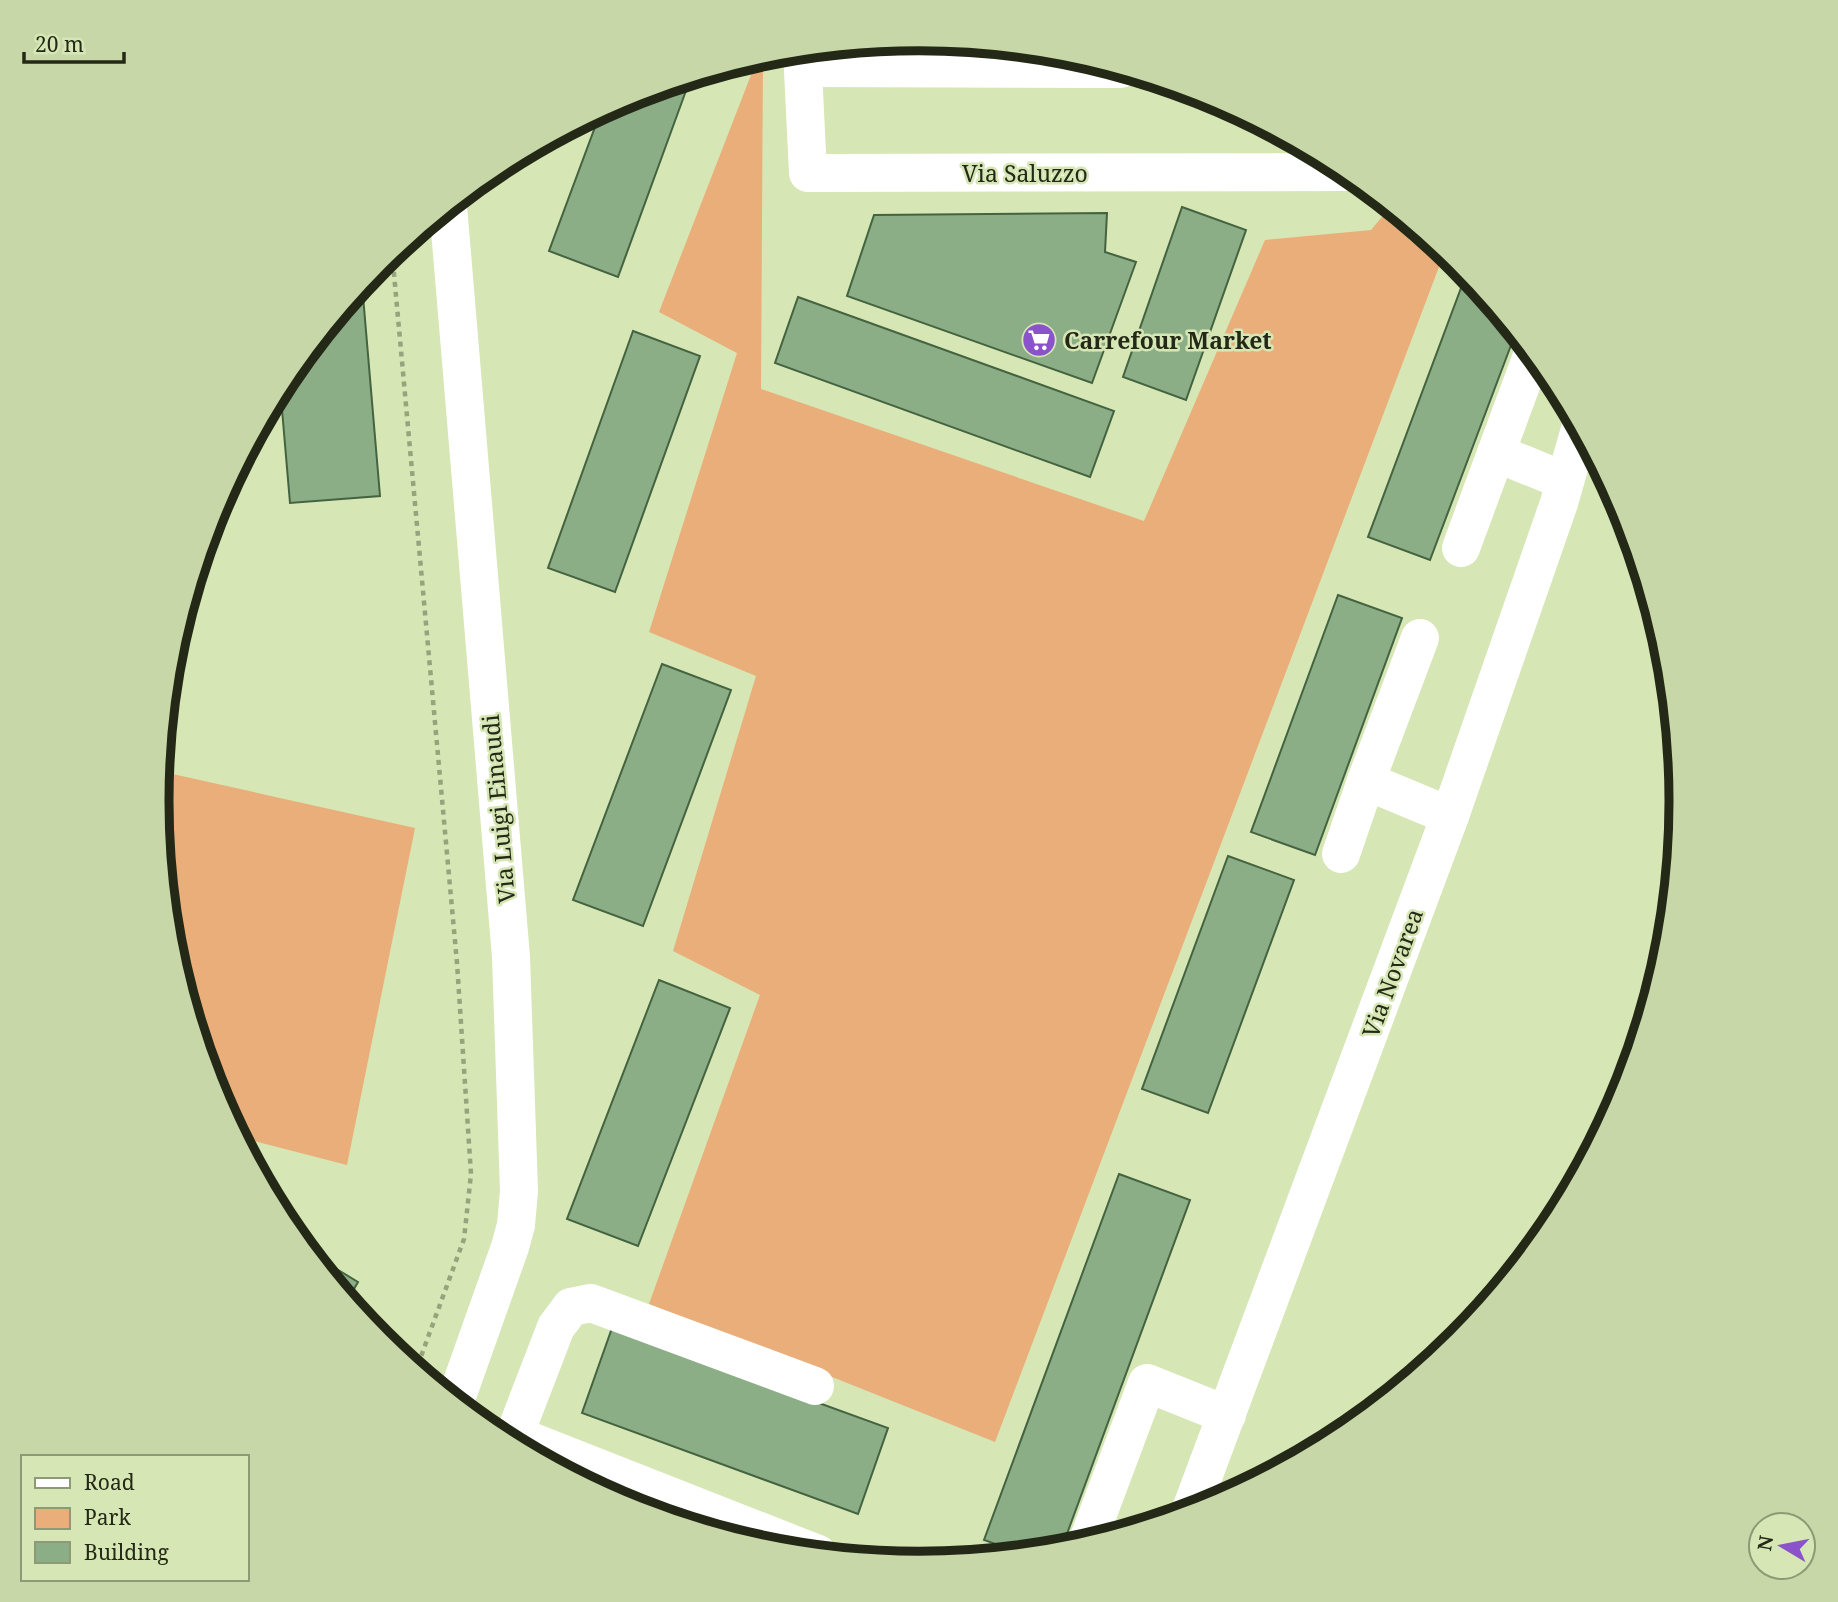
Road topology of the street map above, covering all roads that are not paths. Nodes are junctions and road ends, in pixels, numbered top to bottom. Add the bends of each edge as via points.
1 (808, 59) edge
2 (802, 60) edge
3 (1076, 68) edge
4 (1328, 172) edge
5 (448, 217) edge
6 (1529, 364) edge
7 (1577, 440) edge
8 (1496, 453) junction
9 (1565, 481) junction
10 (1461, 548) dead end
11 (1420, 638) dead end
12 (1366, 781) junction
13 (1450, 816) junction
14 (1340, 854) dead end
15 (815, 1386) dead end
16 (458, 1393) edge
17 (1227, 1415) junction
18 (515, 1433) edge
19 (542, 1450) edge
20 (1195, 1498) edge
21 (1092, 1531) edge
22 (777, 1538) edge

1 - 3 street, Via Saluzzo
2 - 4 street, Via Saluzzo via 808,173
5 - 16 street, Via Luigi Einaudi via 511,957 519,1191 510,1247
6 - 8 street
7 - 9 street, Via Novarea
8 - 9 street
8 - 10 street
9 - 13 street, Via Novarea
11 - 12 street
12 - 13 street
12 - 14 street
13 - 17 street, Via Novarea
15 - 18 street via 591,1303 571,1307 556,1327
17 - 20 street, Via Novarea
17 - 21 street via 1147,1383
19 - 22 street

